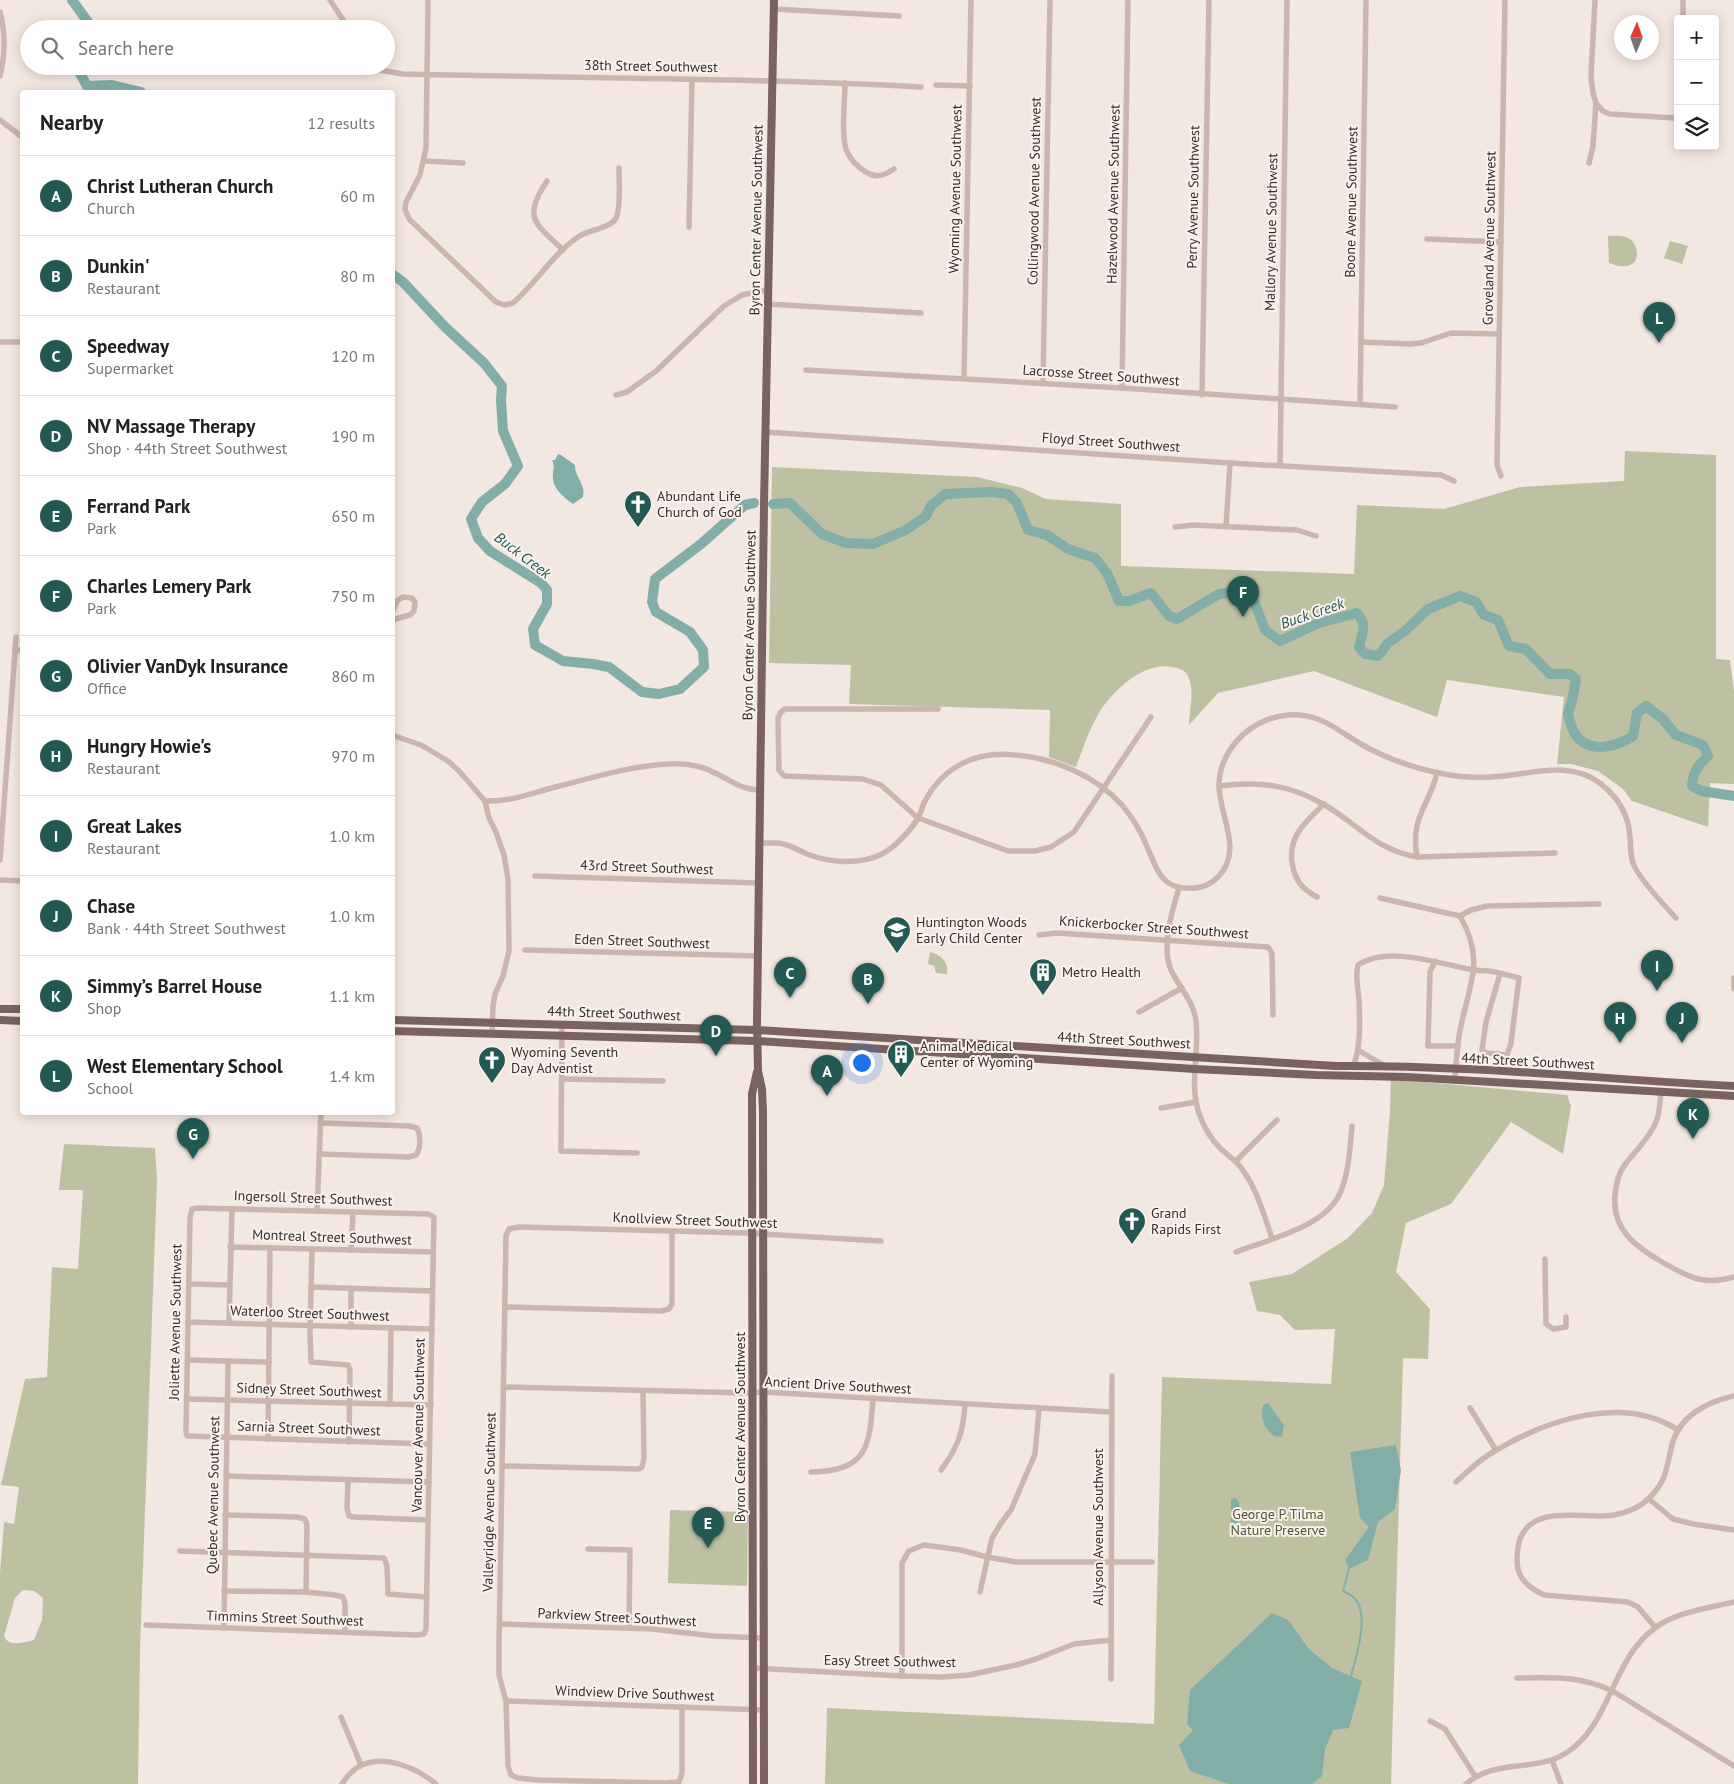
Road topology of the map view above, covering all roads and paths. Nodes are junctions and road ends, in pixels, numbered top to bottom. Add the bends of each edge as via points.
1 (330, 0) edge
2 (428, 0) edge
3 (774, 0) edge
4 (971, 0) edge
5 (1050, 0) edge
6 (1128, 0) edge
7 (1209, 0) edge
8 (1287, 0) edge
9 (1366, 0) edge
10 (1505, 0) edge
11 (1595, 0) edge
12 (1683, 0) edge
13 (774, 9) junction
14 (0, 12) edge
15 (1683, 15) edge
16 (899, 16) dead end
17 (343, 20) edge
18 (395, 72) edge
19 (428, 74) junction
20 (0, 76) edge
21 (692, 80) junction
22 (772, 80) junction
23 (845, 83) junction
24 (936, 85) dead end
25 (970, 86) junction
26 (921, 87) dead end
27 (1596, 103) junction
28 (1674, 118) edge
29 (0, 120) edge
30 (20, 135) edge
31 (425, 161) junction
32 (463, 163) dead end
33 (1589, 163) dead end
34 (619, 168) dead end
35 (894, 169) dead end
36 (547, 180) dead end
37 (689, 227) dead end
38 (1427, 239) dead end
39 (1501, 242) junction
40 (563, 250) junction
41 (767, 290) junction
42 (767, 304) junction
43 (921, 313) dead end
44 (1499, 334) junction
45 (0, 342) edge
46 (20, 342) edge
47 (1361, 342) junction
48 (806, 370) dead end
49 (964, 378) junction
50 (1043, 383) junction
51 (1122, 388) junction
52 (616, 395) dead end
53 (1202, 395) junction
54 (1281, 400) junction
55 (1360, 404) junction
56 (1394, 407) dead end
57 (765, 432) junction
58 (1230, 463) junction
59 (1280, 465) junction
60 (1501, 476) dead end
61 (1454, 481) dead end
62 (1174, 527) dead end
63 (1226, 527) junction
64 (1316, 536) dead end
65 (395, 606) edge
66 (395, 619) edge
67 (16, 637) dead end
68 (15, 650) junction
69 (20, 650) edge
70 (938, 709) dead end
71 (1151, 717) dead end
72 (395, 735) edge
73 (1438, 773) junction
74 (1219, 786) junction
75 (1104, 788) junction
76 (760, 790) junction
77 (485, 800) junction
78 (1324, 804) junction
79 (918, 818) junction
80 (759, 843) junction
81 (1555, 853) dead end
82 (1417, 857) junction
83 (0, 860) edge
84 (535, 876) dead end
85 (0, 880) edge
86 (20, 881) edge
87 (758, 883) junction
88 (1179, 888) junction
89 (1317, 896) dead end
90 (1380, 898) dead end
91 (1599, 904) dead end
92 (1460, 916) junction
93 (1676, 918) dead end
94 (1039, 935) dead end
95 (1168, 940) junction
96 (525, 950) dead end
97 (758, 956) junction
98 (1434, 961) junction
99 (1475, 970) junction
100 (1500, 974) junction
101 (1734, 978) edge
102 (1182, 988) junction
103 (1734, 989) edge
104 (0, 1009) edge
105 (20, 1010) edge
106 (1138, 1012) dead end
107 (1273, 1015) dead end
108 (0, 1020) edge
109 (395, 1020) edge
110 (20, 1021) edge
111 (432, 1021) junction
112 (493, 1022) junction
113 (562, 1024) junction
114 (757, 1030) junction
115 (395, 1031) edge
116 (428, 1031) junction
117 (492, 1033) junction
118 (562, 1035) junction
119 (757, 1041) junction
120 (1458, 1046) junction
121 (1071, 1049) junction
122 (1358, 1050) junction
123 (1196, 1057) junction
124 (1056, 1059) junction
125 (1353, 1066) junction
126 (1385, 1066) junction
127 (1195, 1069) junction
128 (1456, 1069) junction
129 (758, 1071) junction
130 (1543, 1074) junction
131 (562, 1079) junction
132 (1455, 1080) junction
133 (663, 1081) dead end
134 (1661, 1081) junction
135 (1673, 1082) junction
136 (1542, 1085) junction
137 (1734, 1086) edge
138 (1649, 1091) junction
139 (1661, 1092) junction
140 (1734, 1096) edge
141 (1196, 1102) junction
142 (1161, 1108) dead end
143 (320, 1115) edge
144 (1277, 1120) dead end
145 (320, 1123) junction
146 (1352, 1126) dead end
147 (637, 1153) dead end
148 (319, 1154) junction
149 (1236, 1161) junction
150 (232, 1209) junction
151 (192, 1210) joint
152 (317, 1211) junction
153 (353, 1212) junction
154 (433, 1216) joint
155 (509, 1229) joint
156 (672, 1232) junction
157 (752, 1234) junction
158 (763, 1235) junction
159 (1272, 1238) junction
160 (881, 1242) dead end
161 (230, 1247) junction
162 (270, 1248) junction
163 (312, 1250) junction
164 (352, 1250) junction
165 (433, 1252) junction
166 (1236, 1252) dead end
167 (1545, 1259) dead end
168 (1734, 1277) edge
169 (189, 1284) junction
170 (230, 1285) junction
171 (311, 1287) junction
172 (351, 1289) junction
173 (432, 1291) junction
174 (505, 1307) junction
175 (1566, 1317) dead end
176 (188, 1322) junction
177 (229, 1323) junction
178 (269, 1325) junction
179 (310, 1326) junction
180 (350, 1327) junction
181 (391, 1328) junction
182 (432, 1329) junction
183 (188, 1360) junction
184 (228, 1362) junction
185 (269, 1362) junction
186 (1112, 1376) dead end
187 (504, 1387) junction
188 (643, 1391) junction
189 (763, 1392) junction
190 (752, 1393) junction
191 (1734, 1396) edge
192 (873, 1398) junction
193 (187, 1399) junction
194 (227, 1400) junction
195 (268, 1401) junction
196 (349, 1403) junction
197 (390, 1404) junction
198 (965, 1405) junction
199 (431, 1406) junction
200 (1470, 1408) dead end
201 (1039, 1409) junction
202 (1111, 1412) junction
203 (1678, 1430) junction
204 (187, 1436) joint
205 (227, 1438) junction
206 (268, 1439) junction
207 (349, 1442) junction
208 (429, 1444) junction
209 (1496, 1450) junction
210 (502, 1466) junction
211 (941, 1470) dead end
212 (811, 1472) dead end
213 (226, 1476) junction
214 (348, 1480) junction
215 (430, 1482) junction
216 (1456, 1482) dead end
217 (1649, 1499) junction
218 (225, 1515) junction
219 (428, 1520) junction
220 (1734, 1530) edge
221 (588, 1549) dead end
222 (180, 1551) dead end
223 (225, 1552) junction
224 (306, 1555) junction
225 (988, 1557) junction
226 (1152, 1562) dead end
227 (1111, 1563) junction
228 (224, 1591) junction
229 (306, 1592) junction
230 (980, 1592) dead end
231 (427, 1597) junction
232 (1734, 1602) edge
233 (500, 1624) junction
234 (146, 1625) dead end
235 (224, 1628) junction
236 (629, 1628) junction
237 (1655, 1628) junction
238 (345, 1632) junction
239 (424, 1634) joint
240 (753, 1638) junction
241 (763, 1638) junction
242 (1111, 1640) junction
243 (753, 1668) junction
244 (764, 1669) junction
245 (902, 1676) junction
246 (1517, 1678) dead end
247 (1112, 1679) dead end
248 (1611, 1690) junction
249 (506, 1701) junction
250 (682, 1707) junction
251 (753, 1709) junction
252 (764, 1710) junction
253 (340, 1717) dead end
254 (1430, 1721) dead end
255 (1552, 1760) junction
256 (361, 1765) junction
257 (1734, 1766) edge
258 (1475, 1776) junction
259 (342, 1784) edge
260 (436, 1784) edge
261 (753, 1784) edge
262 (764, 1784) edge
263 (1466, 1784) edge
264 (1561, 1784) edge

1 - 17 street
2 - 19 street
3 - 13 main road, Byron Center Avenue Southwest
4 - 25 street, Wyoming Avenue Southwest
5 - 50 street, Collingwood Avenue Southwest
6 - 51 street, Hazelwood Avenue Southwest
7 - 53 street, Perry Avenue Southwest
8 - 54 street, Mallory Avenue Southwest
9 - 47 street, Boone Avenue Southwest
10 - 39 street, Groveland Avenue Southwest
11 - 27 street via 1591,76
12 - 15 street
13 - 16 street
13 - 22 main road, Byron Center Avenue Southwest
14 - 20 street via 4,45
18 - 19 street, 38th Street Southwest
19 - 21 street, 38th Street Southwest
19 - 31 street
21 - 22 street, 38th Street Southwest
21 - 37 street
22 - 23 street, 38th Street Southwest
22 - 41 main road, Byron Center Avenue Southwest
23 - 26 street, 38th Street Southwest
23 - 35 street via 845,138 850,157 869,174 884,176
24 - 25 street
25 - 49 street, Wyoming Avenue Southwest
27 - 28 street via 1610,114
27 - 33 street
29 - 30 street
31 - 32 street
31 - 40 street via 406,202 409,219 496,302 504,305 513,303
34 - 40 street via 616,218 605,227 579,236
36 - 40 street via 534,202 536,224
38 - 39 street
39 - 44 street, Groveland Avenue Southwest
41 - 42 main road, Byron Center Avenue Southwest
41 - 52 street via 742,295 724,306 656,372 627,392
42 - 43 street
42 - 57 main road, Byron Center Avenue Southwest
44 - 47 street via 1451,333 1410,344
44 - 60 street, Groveland Avenue Southwest via 1497,465
45 - 46 street
47 - 55 street, Boone Avenue Southwest
48 - 49 street, Lacrosse Street Southwest
49 - 50 street, Lacrosse Street Southwest
50 - 51 street, Lacrosse Street Southwest
51 - 53 street, Lacrosse Street Southwest
53 - 54 street, Lacrosse Street Southwest
54 - 55 street, Lacrosse Street Southwest
54 - 59 street, Mallory Avenue Southwest
55 - 56 street, Lacrosse Street Southwest
57 - 58 street, Floyd Street Southwest
57 - 76 main road, Byron Center Avenue Southwest
58 - 59 street, Floyd Street Southwest
58 - 63 street
59 - 61 street, Floyd Street Southwest via 1441,475
62 - 63 street
63 - 64 street via 1297,530
65 - 66 street via 403,596 415,602 410,615
67 - 68 street
68 - 69 street
68 - 83 street
70 - 79 street via 785,709 778,718 779,770 784,776 863,779 881,785
71 - 75 street
72 - 77 street via 417,742 448,761
73 - 74 street via 1392,760 1312,716 1289,715 1270,718 1244,733 1232,746 1222,767
73 - 82 street via 1415,830
73 - 93 street via 1489,778 1569,770 1598,781 1616,797 1624,810 1636,870
74 - 78 street via 1260,784 1286,787
74 - 88 street via 1229,836 1228,862 1210,883 1196,888
75 - 79 street via 1074,832 1051,847 1035,851 1003,849
75 - 79 street via 1074,771 1038,758 1015,754 991,755 958,765 938,780
75 - 88 street via 1135,822 1156,870
76 - 77 street via 737,786 704,768 670,764 591,777 501,801
76 - 80 main road, Byron Center Avenue Southwest
77 - 112 street via 504,855 510,891 510,951 495,994
78 - 82 street via 1373,840 1401,854
78 - 89 street via 1303,824 1293,841 1291,857 1298,883
79 - 80 street via 900,839 882,853 862,860 828,860 778,843
80 - 87 main road, Byron Center Avenue Southwest
81 - 82 street
84 - 87 street, 43rd Street Southwest
85 - 86 street
87 - 97 main road, Byron Center Avenue Southwest
88 - 95 street
90 - 92 street
91 - 92 street via 1486,906
92 - 99 street via 1470,938
94 - 95 street, Knickerbocker Street Southwest via 1057,933
95 - 102 street via 1170,969
95 - 107 street, Knickerbocker Street Southwest via 1268,947 1272,953
96 - 97 street, Eden Street Southwest
97 - 114 main road, Byron Center Avenue Southwest
98 - 99 street
98 - 120 street via 1430,972 1428,1046
98 - 122 street via 1394,956 1358,965
99 - 100 street
99 - 120 street
100 - 100 street via 1519,978 1508,1055 1482,1050 1486,1022
101 - 103 street
102 - 106 street
102 - 123 street via 1196,1019
104 - 105 main road
108 - 110 main road
109 - 111 main road, 44th Street Southwest
111 - 112 main road, 44th Street Southwest
111 - 116 main road
112 - 113 main road, 44th Street Southwest
112 - 117 street
113 - 114 main road, 44th Street Southwest
113 - 118 street
114 - 119 main road, Byron Center Avenue Southwest
114 - 121 main road, 44th Street Southwest
115 - 116 main road, 44th Street Southwest
116 - 117 main road, 44th Street Southwest
117 - 118 main road, 44th Street Southwest
118 - 119 main road, 44th Street Southwest
118 - 131 street
119 - 124 main road, 44th Street Southwest
119 - 129 main road, Byron Center Avenue Southwest
120 - 128 street
121 - 123 main road, 44th Street Southwest
121 - 124 main road
122 - 125 street
122 - 126 street
123 - 125 main road, 44th Street Southwest
123 - 127 street
124 - 127 main road, 44th Street Southwest
125 - 126 main road, 44th Street Southwest
126 - 128 main road, 44th Street Southwest
127 - 132 main road, 44th Street Southwest
127 - 141 street
128 - 130 main road, 44th Street Southwest
128 - 132 street
129 - 157 main road, Byron Center Avenue Southwest via 752,1094
129 - 158 main road, Byron Center Avenue Southwest via 763,1092
130 - 134 main road, 44th Street Southwest
130 - 136 main road
131 - 133 street
131 - 147 street via 561,1151
132 - 136 main road, 44th Street Southwest
134 - 135 main road, 44th Street Southwest
134 - 138 main road
135 - 137 main road, 44th Street Southwest
135 - 139 main road via 1664,1086
136 - 138 main road, 44th Street Southwest
138 - 139 main road, 44th Street Southwest
139 - 140 main road, 44th Street Southwest
139 - 168 street via 1653,1129 1618,1178 1614,1206 1620,1227 1637,1246 1685,1275 1702,1281
141 - 142 street
141 - 149 street via 1207,1131
143 - 145 street
144 - 149 street
145 - 148 street
145 - 148 street via 409,1126 417,1128 420,1144 416,1155 409,1157
146 - 159 street via 1344,1182 1335,1203 1312,1223
148 - 152 street
149 - 159 street via 1255,1191
150 - 151 street, Ingersoll Street Southwest
150 - 152 street, Ingersoll Street Southwest
150 - 161 street
151 - 169 street, Joliette Avenue Southwest
152 - 153 street, Ingersoll Street Southwest
153 - 154 street, Ingersoll Street Southwest
153 - 164 street
154 - 165 street, Vancouver Avenue Southwest
155 - 156 street, Knollview Street Southwest
155 - 174 street, Valleyridge Avenue Southwest via 506,1236
156 - 157 street, Knollview Street Southwest
156 - 174 street via 672,1304 669,1309
157 - 158 street, Knollview Street Southwest
157 - 190 main road, Byron Center Avenue Southwest
158 - 160 street, Knollview Street Southwest
158 - 189 main road, Byron Center Avenue Southwest
159 - 166 street
161 - 162 street, Montreal Street Southwest
161 - 170 street
162 - 163 street, Montreal Street Southwest
162 - 178 street
163 - 164 street, Montreal Street Southwest
163 - 171 street
164 - 165 street, Montreal Street Southwest
165 - 173 street, Vancouver Avenue Southwest
167 - 175 street via 1546,1324 1553,1329 1566,1327
169 - 170 street
169 - 176 street, Joliette Avenue Southwest
170 - 177 street
171 - 172 street
171 - 179 street
172 - 173 street
172 - 180 street
173 - 182 street, Vancouver Avenue Southwest
174 - 187 street, Valleyridge Avenue Southwest
176 - 177 street, Waterloo Street Southwest
176 - 183 street, Joliette Avenue Southwest
177 - 178 street, Waterloo Street Southwest
178 - 179 street, Waterloo Street Southwest
178 - 185 street
179 - 180 street, Waterloo Street Southwest
179 - 196 street via 311,1362 348,1365
180 - 181 street, Waterloo Street Southwest
181 - 182 street, Waterloo Street Southwest
181 - 197 street
182 - 199 street, Vancouver Avenue Southwest
183 - 184 street
183 - 193 street, Joliette Avenue Southwest
184 - 185 street
184 - 194 street, Quebec Avenue Southwest
185 - 195 street
186 - 202 street, Allyson Avenue Southwest
187 - 188 street, Ancient Drive Southwest
187 - 210 street, Valleyridge Avenue Southwest
188 - 190 street, Ancient Drive Southwest
188 - 210 street via 644,1458 639,1469
189 - 190 street, Ancient Drive Southwest
189 - 192 street, Ancient Drive Southwest
189 - 241 main road, Byron Center Avenue Southwest
190 - 240 main road, Byron Center Avenue Southwest
191 - 203 street via 1708,1404
192 - 198 street, Ancient Drive Southwest
192 - 212 street via 870,1437 860,1455 839,1469
193 - 194 street, Sidney Street Southwest
193 - 204 street, Joliette Avenue Southwest
194 - 195 street, Sidney Street Southwest
194 - 205 street, Quebec Avenue Southwest
195 - 196 street, Sidney Street Southwest
195 - 206 street
196 - 197 street, Sidney Street Southwest
196 - 207 street
197 - 199 street, Sidney Street Southwest
198 - 201 street, Ancient Drive Southwest
198 - 211 street via 959,1442
199 - 208 street, Vancouver Avenue Southwest
200 - 209 street
201 - 202 street, Ancient Drive Southwest
201 - 225 street via 1035,1454 1012,1510 992,1538
202 - 227 street, Allyson Avenue Southwest
203 - 209 street via 1640,1414 1599,1414 1533,1431
203 - 217 street via 1666,1473
204 - 205 street, Sarnia Street Southwest
205 - 206 street, Sarnia Street Southwest
205 - 213 street, Quebec Avenue Southwest
206 - 207 street, Sarnia Street Southwest
207 - 208 street, Sarnia Street Southwest
208 - 215 street, Vancouver Avenue Southwest
209 - 216 street
210 - 233 street, Valleyridge Avenue Southwest
213 - 214 street
213 - 218 street, Quebec Avenue Southwest
214 - 215 street
214 - 219 street via 349,1516
215 - 219 street, Vancouver Avenue Southwest
217 - 220 street via 1673,1519
217 - 237 street via 1640,1506 1614,1515 1561,1515 1540,1519 1522,1534 1516,1561 1522,1579 1544,1595 1628,1602 1638,1607
218 - 223 street, Quebec Avenue Southwest
218 - 224 street via 305,1519
219 - 231 street, Vancouver Avenue Southwest
221 - 236 street via 630,1550
222 - 223 street
223 - 224 street
223 - 228 street, Quebec Avenue Southwest
224 - 229 street
224 - 231 street via 384,1558 388,1594
225 - 227 street via 1025,1562
225 - 230 street
225 - 245 street via 924,1545 909,1551 902,1563
226 - 227 street
227 - 242 street, Allyson Avenue Southwest
228 - 229 street
228 - 235 street, Quebec Avenue Southwest
229 - 238 street via 343,1597
231 - 239 street, Vancouver Avenue Southwest
232 - 237 street via 1684,1615
233 - 236 street, Parkview Street Southwest
233 - 249 street, Valleyridge Avenue Southwest via 499,1675
234 - 235 street, Timmins Street Southwest
235 - 238 street, Timmins Street Southwest
236 - 240 street, Parkview Street Southwest
237 - 248 street via 1630,1654
238 - 239 street, Timmins Street Southwest
240 - 241 street, Parkview Street Southwest
240 - 243 main road, Byron Center Avenue Southwest
241 - 244 main road, Byron Center Avenue Southwest
242 - 245 street, Easy Street Southwest via 1074,1644 993,1671 944,1677
242 - 247 street, Allyson Avenue Southwest
243 - 244 street, Easy Street Southwest
243 - 251 main road, Byron Center Avenue Southwest
244 - 245 street, Easy Street Southwest
244 - 252 main road, Byron Center Avenue Southwest
246 - 248 street via 1574,1679
248 - 255 street via 1586,1736 1565,1754
248 - 257 street
249 - 250 street, Windview Drive Southwest
249 - 250 street, Valleyridge Avenue Southwest via 511,1775 538,1780 679,1782 682,1773
250 - 251 street, Windview Drive Southwest
251 - 252 street, Windview Drive Southwest
251 - 261 main road, Byron Center Avenue Southwest
252 - 262 main road, Byron Center Avenue Southwest
253 - 256 street
254 - 258 street via 1445,1728
255 - 258 street via 1498,1768
255 - 264 street
256 - 259 street
256 - 260 street via 390,1763 411,1768
258 - 263 street

